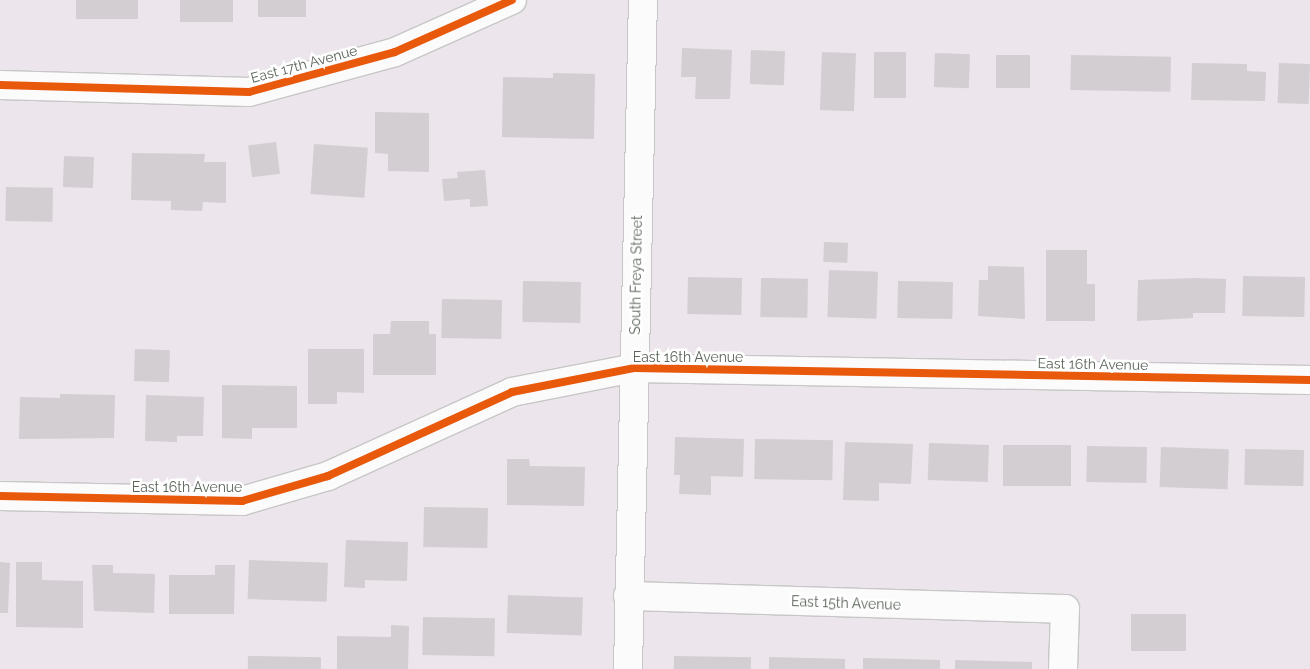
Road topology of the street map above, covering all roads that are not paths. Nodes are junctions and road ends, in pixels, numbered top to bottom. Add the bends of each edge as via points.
1 (512, 0) edge
2 (643, 0) edge
3 (0, 84) edge
4 (634, 368) junction
5 (1310, 380) edge
6 (0, 496) edge
7 (628, 596) junction
8 (627, 669) edge
9 (1063, 669) edge

1 - 3 street, East 17th Avenue via 395,52 249,92
2 - 4 street, South Freya Street
4 - 5 street, East 16th Avenue
4 - 6 street, East 16th Avenue via 512,392 328,476 242,501
4 - 7 street, South Freya Street
7 - 8 street, South Freya Street
7 - 9 street, East 15th Avenue via 1065,609

